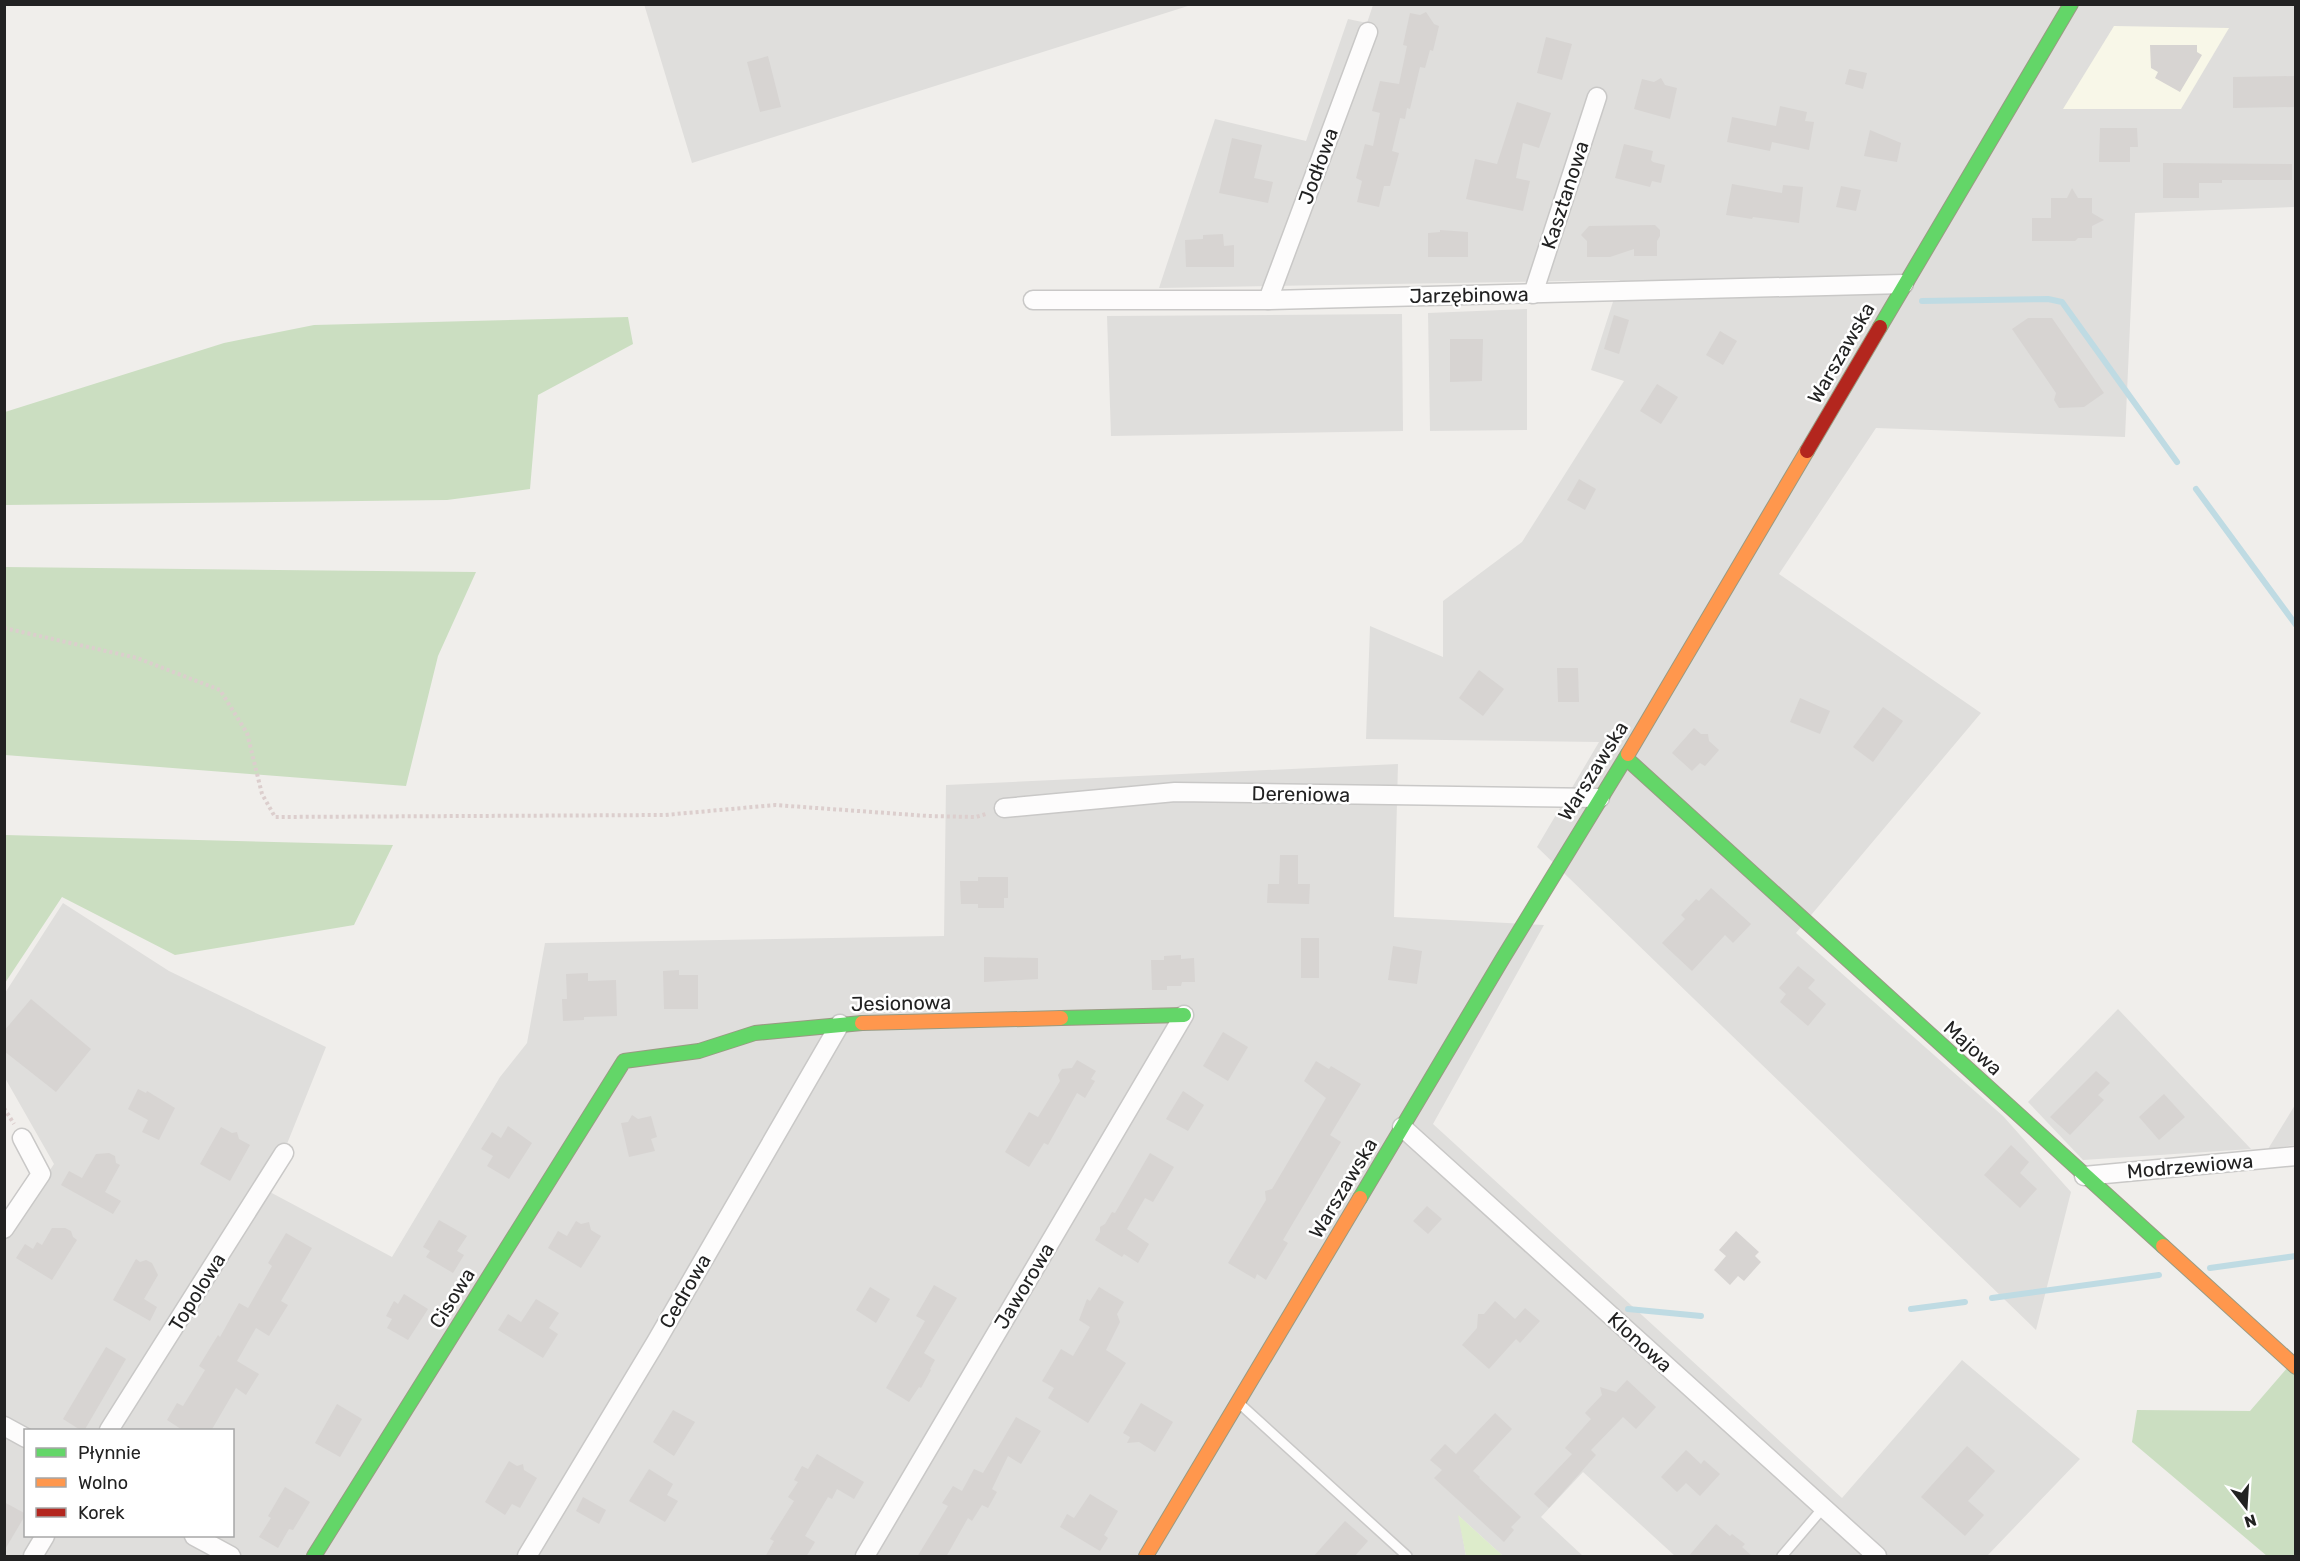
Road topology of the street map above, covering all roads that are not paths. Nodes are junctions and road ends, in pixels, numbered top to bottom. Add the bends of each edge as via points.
1 (2071, 4) edge
2 (1368, 32) dead end
3 (1597, 97) dead end
4 (1904, 284) junction
5 (1533, 294) junction
6 (1033, 300) dead end
7 (1268, 300) junction
8 (1626, 758) junction
9 (1600, 798) junction
10 (1004, 808) road end
11 (1184, 1015) joint
12 (840, 1024) junction
13 (624, 1061) joint
14 (1402, 1127) junction
15 (22, 1138) dead end
16 (284, 1153) dead end
17 (2295, 1156) edge
18 (2085, 1176) junction
19 (4, 1229) edge
20 (2295, 1367) edge
21 (1238, 1402) junction
22 (4, 1425) edge
23 (110, 1429) edge
24 (24, 1437) edge
25 (1823, 1508) junction
26 (44, 1537) edge
27 (196, 1537) edge
28 (33, 1557) edge
29 (231, 1557) edge
30 (314, 1557) edge
31 (527, 1557) edge
32 (865, 1557) edge
33 (1146, 1557) edge
34 (1407, 1557) edge
35 (1782, 1557) edge
36 (1877, 1557) edge

1 - 4 street, Warszawska
2 - 7 street, Jodłowa
3 - 5 street, Kasztanowa
4 - 5 street, Jarzębinowa
4 - 8 street, Warszawska
5 - 7 street, Jarzębinowa
6 - 7 street, Jarzębinowa
8 - 9 street, Warszawska
8 - 18 street, Majowa
9 - 10 street, Dereniowa via 1175,792
9 - 14 street, Warszawska
11 - 12 street, Jesionowa
11 - 32 street, Jaworowa
12 - 13 street, Jesionowa via 755,1033 699,1051
12 - 31 street, Cedrowa
13 - 30 street, Cisowa
14 - 21 street, Warszawska
14 - 25 street, Klonowa
15 - 19 street via 41,1174
16 - 23 street, Topolowa
17 - 18 street, Modrzewiowa
18 - 20 street, Majowa
21 - 33 street, Warszawska
21 - 34 lane
22 - 24 street
25 - 35 lane
25 - 36 street, Klonowa
26 - 28 street
27 - 29 street

